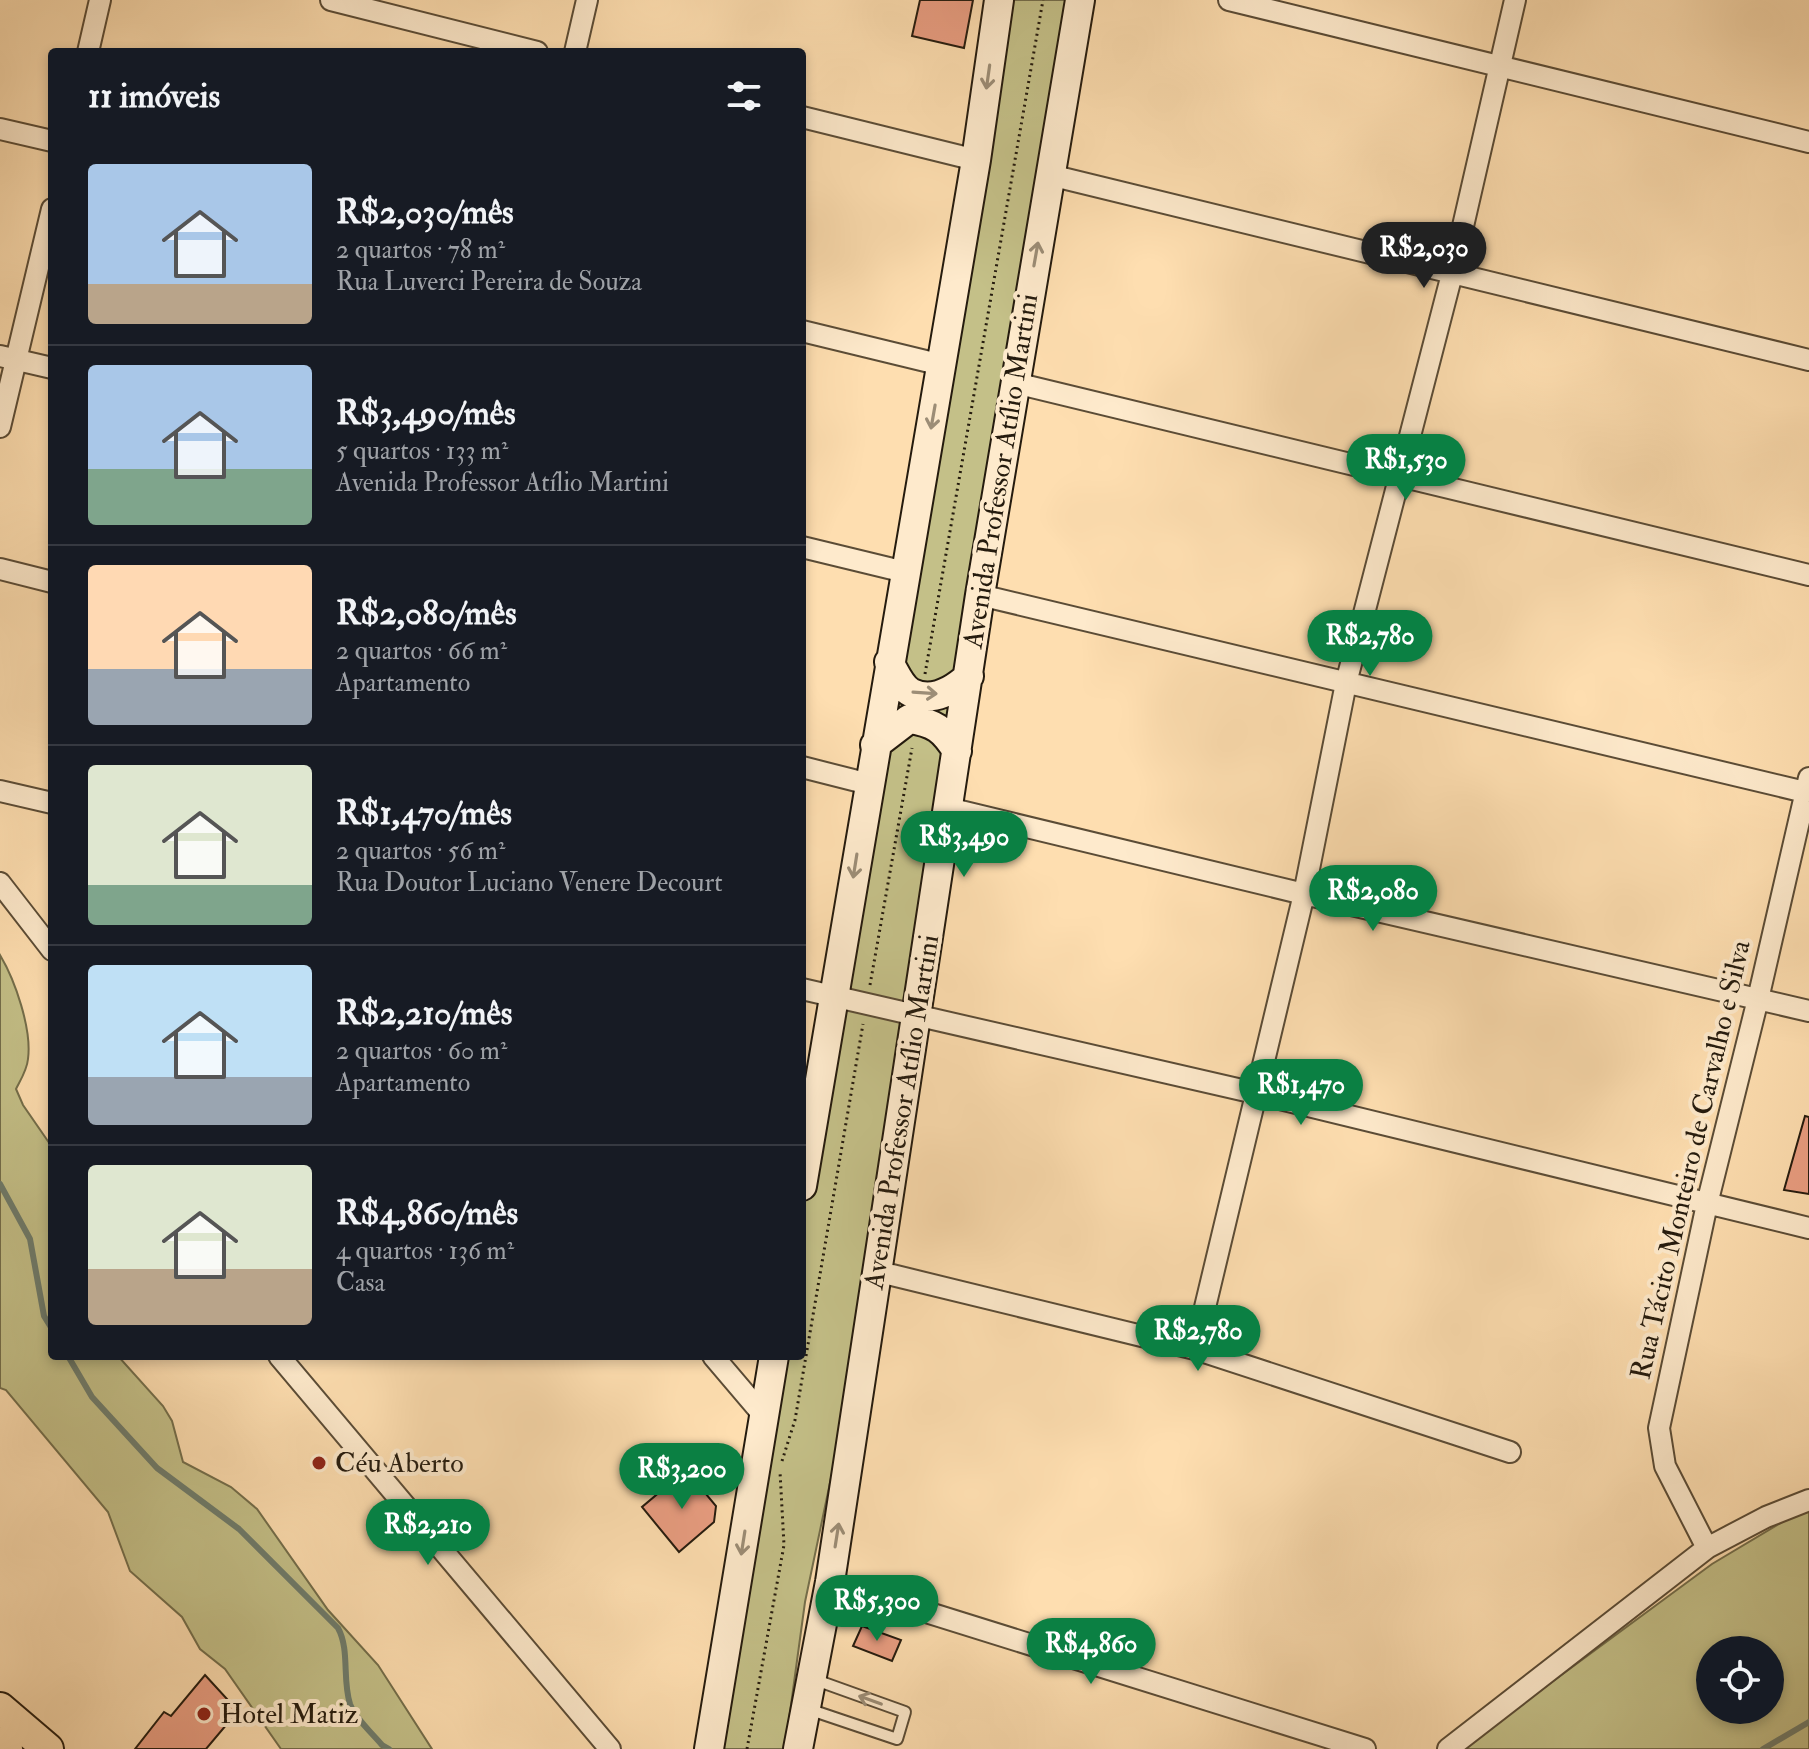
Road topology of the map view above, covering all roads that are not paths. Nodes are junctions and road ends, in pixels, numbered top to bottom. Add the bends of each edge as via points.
1 (100, 0) edge
2 (331, 0) edge
3 (587, 0) edge
4 (999, 0) edge
5 (1080, 0) edge
6 (1229, 0) edge
7 (1515, 0) edge
8 (89, 48) edge
9 (521, 48) edge
10 (576, 48) edge
11 (1498, 67) junction
12 (806, 118) edge
13 (0, 129) edge
14 (48, 140) edge
15 (1809, 142) edge
16 (976, 160) junction
17 (1050, 175) junction
18 (48, 223) edge
19 (1452, 274) junction
20 (806, 332) edge
21 (8, 358) edge
22 (1809, 360) edge
23 (942, 365) junction
24 (48, 367) edge
25 (1015, 383) junction
26 (0, 427) edge
27 (1401, 478) junction
28 (806, 548) edge
29 (0, 569) edge
30 (905, 572) junction
31 (1809, 575) edge
32 (48, 581) edge
33 (980, 595) junction
34 (889, 662) junction
35 (969, 676) junction
36 (1346, 683) junction
37 (919, 707) junction
38 (875, 745) junction
39 (957, 751) junction
40 (806, 768) edge
41 (869, 784) junction
42 (1807, 785) edge
43 (0, 791) edge
44 (48, 802) edge
45 (948, 808) junction
46 (0, 883) edge
47 (1304, 894) junction
48 (48, 945) edge
49 (806, 990) edge
50 (833, 997) junction
51 (1758, 999) junction
52 (1809, 1011) edge
53 (918, 1013) junction
54 (1255, 1093) junction
55 (806, 1162) edge
56 (1707, 1204) junction
57 (1809, 1228) edge
58 (892, 1275) dead end
59 (1195, 1349) junction
60 (282, 1360) edge
61 (716, 1360) edge
62 (773, 1360) edge
63 (764, 1416) junction
64 (1510, 1452) dead end
65 (1809, 1500) edge
66 (1707, 1548) junction
67 (830, 1582) junction
68 (812, 1679) junction
69 (0, 1708) edge
70 (806, 1709) junction
71 (0, 1743) edge
72 (7, 1749) edge
73 (48, 1749) edge
74 (610, 1749) edge
75 (709, 1749) edge
76 (798, 1749) edge
77 (1365, 1749) edge
78 (1448, 1749) edge

1 - 8 street
2 - 9 street
3 - 10 street
4 -> 16 main road
5 - 17 main road, Avenida Professor Atílio Martini
6 - 11 street
7 - 11 street
11 - 15 street
11 - 19 street
12 - 16 street
13 - 14 street
16 - 23 main road
17 - 19 street
25 -> 17 main road, Avenida Professor Atílio Martini
18 - 21 street
19 - 22 street
19 - 27 street
20 - 23 street
21 - 24 street
21 - 26 street
23 -> 30 main road
25 - 27 street
25 - 33 main road, Avenida Professor Atílio Martini
27 - 31 street
27 - 36 street
28 - 30 street
29 - 32 street
30 - 34 main road
33 - 35 main road, Avenida Professor Atílio Martini
33 - 36 street
34 - 37 main road
34 - 38 main road
37 -> 35 main road
35 - 39 main road, Avenida Professor Atílio Martini
36 - 42 street
36 - 47 street
37 - 38 main road
37 - 39 main road via 926,722 945,732
38 - 41 main road
39 - 45 main road, Avenida Professor Atílio Martini
40 - 41 street
41 -> 50 main road
42 - 51 street, Rua Tácito Monteiro de Carvalho e Silva
43 - 44 street
45 - 47 street
45 - 53 main road, Avenida Professor Atílio Martini
46 - 48 street
47 - 51 street
47 - 54 street
49 - 50 street
50 - 53 street
50 - 55 main road
51 - 52 street
51 - 56 street, Rua Tácito Monteiro de Carvalho e Silva
53 - 54 street
67 -> 53 main road, Avenida Professor Atílio Martini
54 - 56 street
54 - 59 street
56 - 57 street
56 - 66 street, Rua Tácito Monteiro de Carvalho e Silva via 1659,1428 1665,1466
58 - 59 street
59 - 64 street
60 - 74 street
61 - 63 street
62 - 63 main road
63 -> 75 main road
65 - 66 street
66 - 78 street
67 - 68 main road, Avenida Professor Atílio Martini
67 - 77 street
68 - 70 main road, Avenida Professor Atílio Martini
70 -> 68 lane via 897,1739 905,1712
69 - 73 main road
70 - 76 main road, Avenida Professor Atílio Martini
71 - 72 main road

